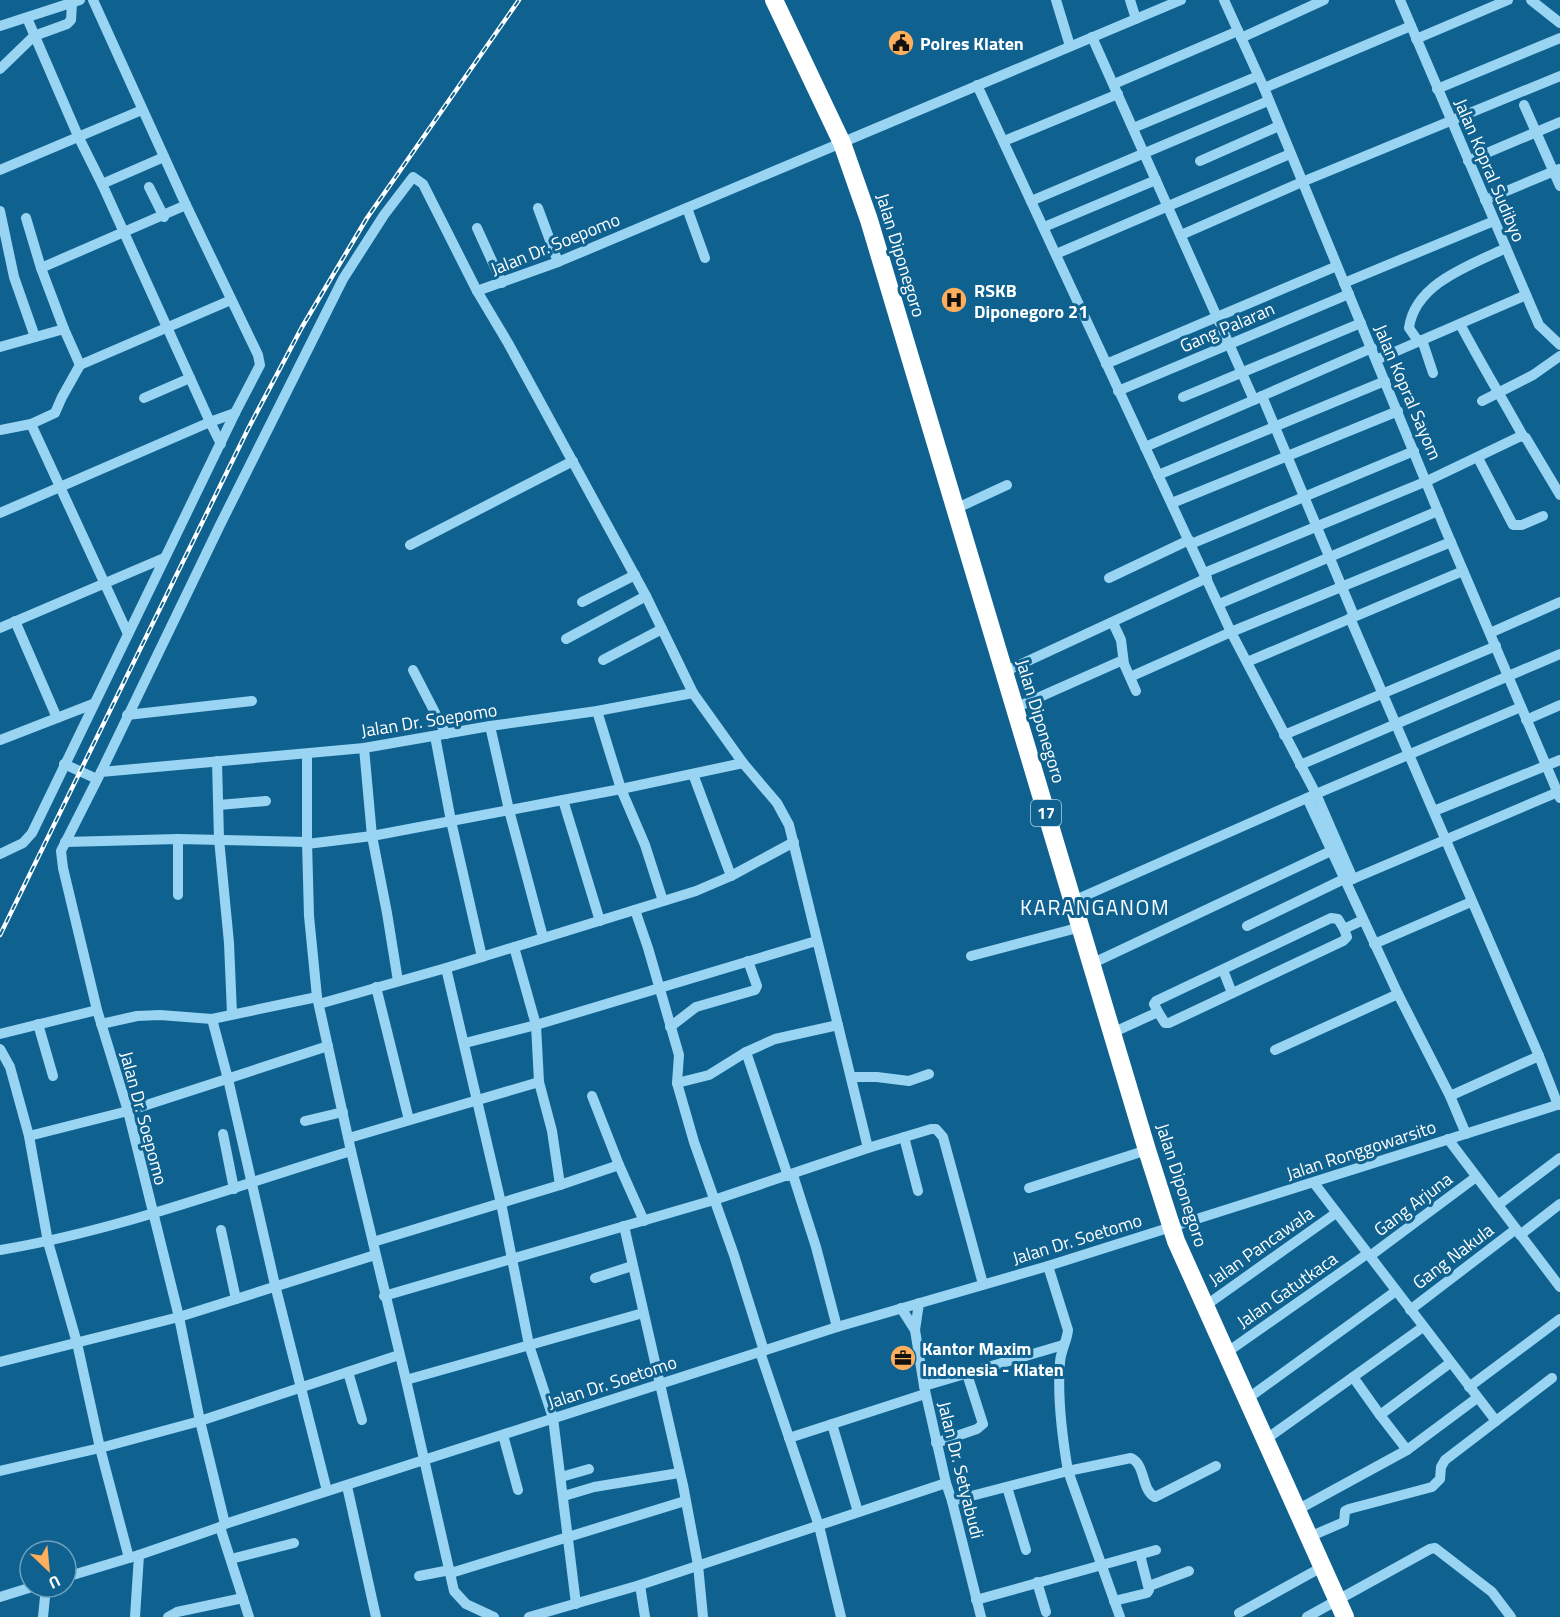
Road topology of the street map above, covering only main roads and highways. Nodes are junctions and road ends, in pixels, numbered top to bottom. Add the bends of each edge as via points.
1 (774, 0) edge
2 (1345, 1617) edge

1 - 2 highway, Jalan Diponegoro / 17 via 842,143 878,248 1172,1227

